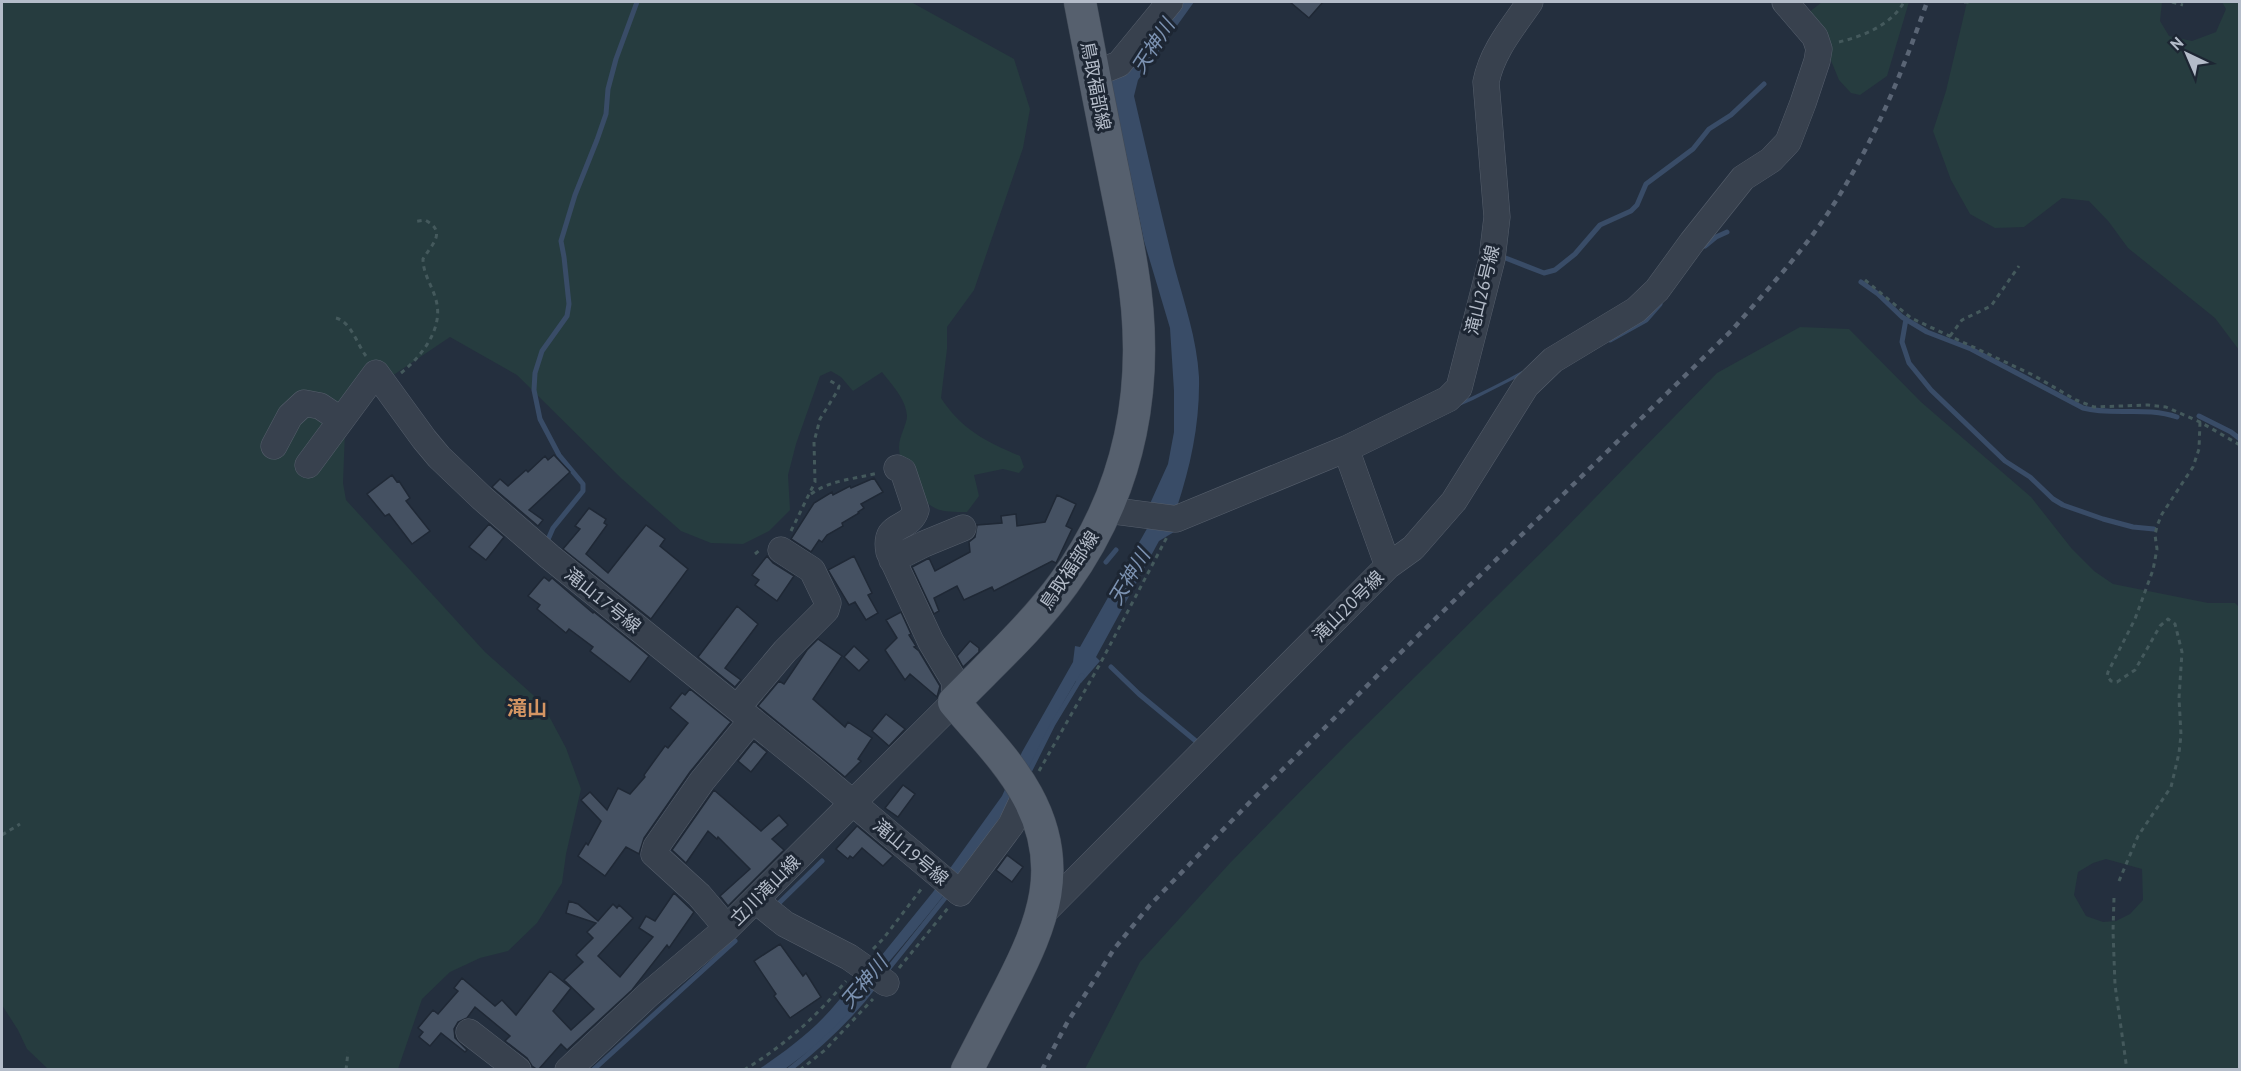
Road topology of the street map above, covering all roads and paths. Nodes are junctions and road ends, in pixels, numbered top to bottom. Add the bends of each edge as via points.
1 (1080, 2) edge
2 (1170, 2) edge
3 (1530, 2) edge
4 (1785, 2) edge
5 (1904, 2) edge
6 (1964, 2) edge
7 (1970, 2) edge
8 (2172, 2) edge
9 (2182, 5) dead end
10 (1819, 49) junction
11 (1094, 74) junction
12 (413, 222) dead end
13 (2019, 266) dead end
14 (1864, 280) dead end
15 (336, 318) dead end
16 (1950, 336) junction
17 (380, 378) junction
18 (827, 379) dead end
19 (341, 420) junction
20 (2200, 422) junction
21 (2240, 445) edge
22 (274, 446) dead end
23 (1346, 449) junction
24 (308, 465) dead end
25 (897, 468) joint
26 (810, 496) junction
27 (1107, 510) junction
28 (911, 518) junction
29 (1174, 520) junction
30 (963, 528) dead end
31 (924, 544) junction
32 (781, 550) joint
33 (892, 560) junction
34 (1388, 566) junction
35 (954, 702) junction
36 (745, 714) junction
37 (1019, 782) junction
38 (852, 804) junction
39 (20, 824) dead end
40 (2, 836) edge
41 (934, 872) junction
42 (2119, 881) dead end
43 (2114, 898) dead end
44 (755, 900) junction
45 (1042, 914) junction
46 (727, 928) junction
47 (858, 964) junction
48 (886, 983) dead end
49 (469, 1032) dead end
50 (348, 1052) dead end
51 (346, 1070) edge
52 (518, 1070) edge
53 (568, 1070) edge
54 (744, 1070) edge
55 (967, 1070) edge
56 (2127, 1070) edge

1 - 11 main road, 鳥取福部線
2 - 11 street via 1119,64
3 - 23 street, 滝山26号線 via 1501,43 1486,82 1497,217 1492,259 1459,388 1448,399
4 - 10 street via 1815,37
5 - 10 path via 1877,28
6 - 7 path
8 - 9 path
10 - 34 street via 1788,142 1771,160 1743,178 1657,290 1636,310 1553,360 1526,386 1454,501 1413,548
11 - 27 main road, 鳥取福部線 via 1132,269 1140,360 1132,429
12 - 17 path via 425,220 436,232 434,245 423,259 437,301 434,331 429,343 404,371
13 - 16 path via 1991,306 1962,320
14 - 16 path via 1902,313
15 - 17 path via 347,325
16 - 20 path via 2094,407 2166,407
17 - 19 street
17 - 36 street, 滝山17号線 via 424,439 474,491
18 - 26 path via 839,386 820,419 814,439 816,472
19 - 22 street via 320,406 304,403 290,416
19 - 24 street
20 - 21 path
20 - 42 path via 2199,449 2193,467 2157,525 2153,570 2107,676 2117,682 2126,677 2135,670 2164,622 2168,619 2175,624 2182,652 2181,735 2175,773 2138,836
23 - 29 street
23 - 34 street, 滝山20号線
25 - 26 path via 830,483
25 - 28 street via 903,471 915,503
26 - 32 path
27 - 29 street
27 - 35 main road, 鳥取福部線 via 1049,603
28 - 31 street
28 - 33 street via 890,532 886,540
29 - 37 path via 1100,664
30 - 31 street
31 - 33 street
32 - 36 street via 812,570 828,603 826,610 785,651
33 - 35 street via 955,682
34 - 45 street, 滝山20号線
35 - 37 main road
35 - 38 street, 立川滝山線
36 - 38 street, 滝山17号線
36 - 46 street via 654,854 699,895
37 - 41 street, 滝山19号線 via 1011,825 960,893
37 - 45 main road via 1041,828 1047,861
38 - 41 street, 滝山19号線
38 - 44 street, 立川滝山線
39 - 40 path
41 - 47 path via 883,939
43 - 56 path via 2115,985
44 - 46 street, 立川滝山線
44 - 47 street via 785,924
45 - 55 main road via 1021,966
46 - 53 street, 立川滝山線
47 - 48 street
47 - 54 path via 822,1010 794,1036
49 - 52 street
50 - 51 path

